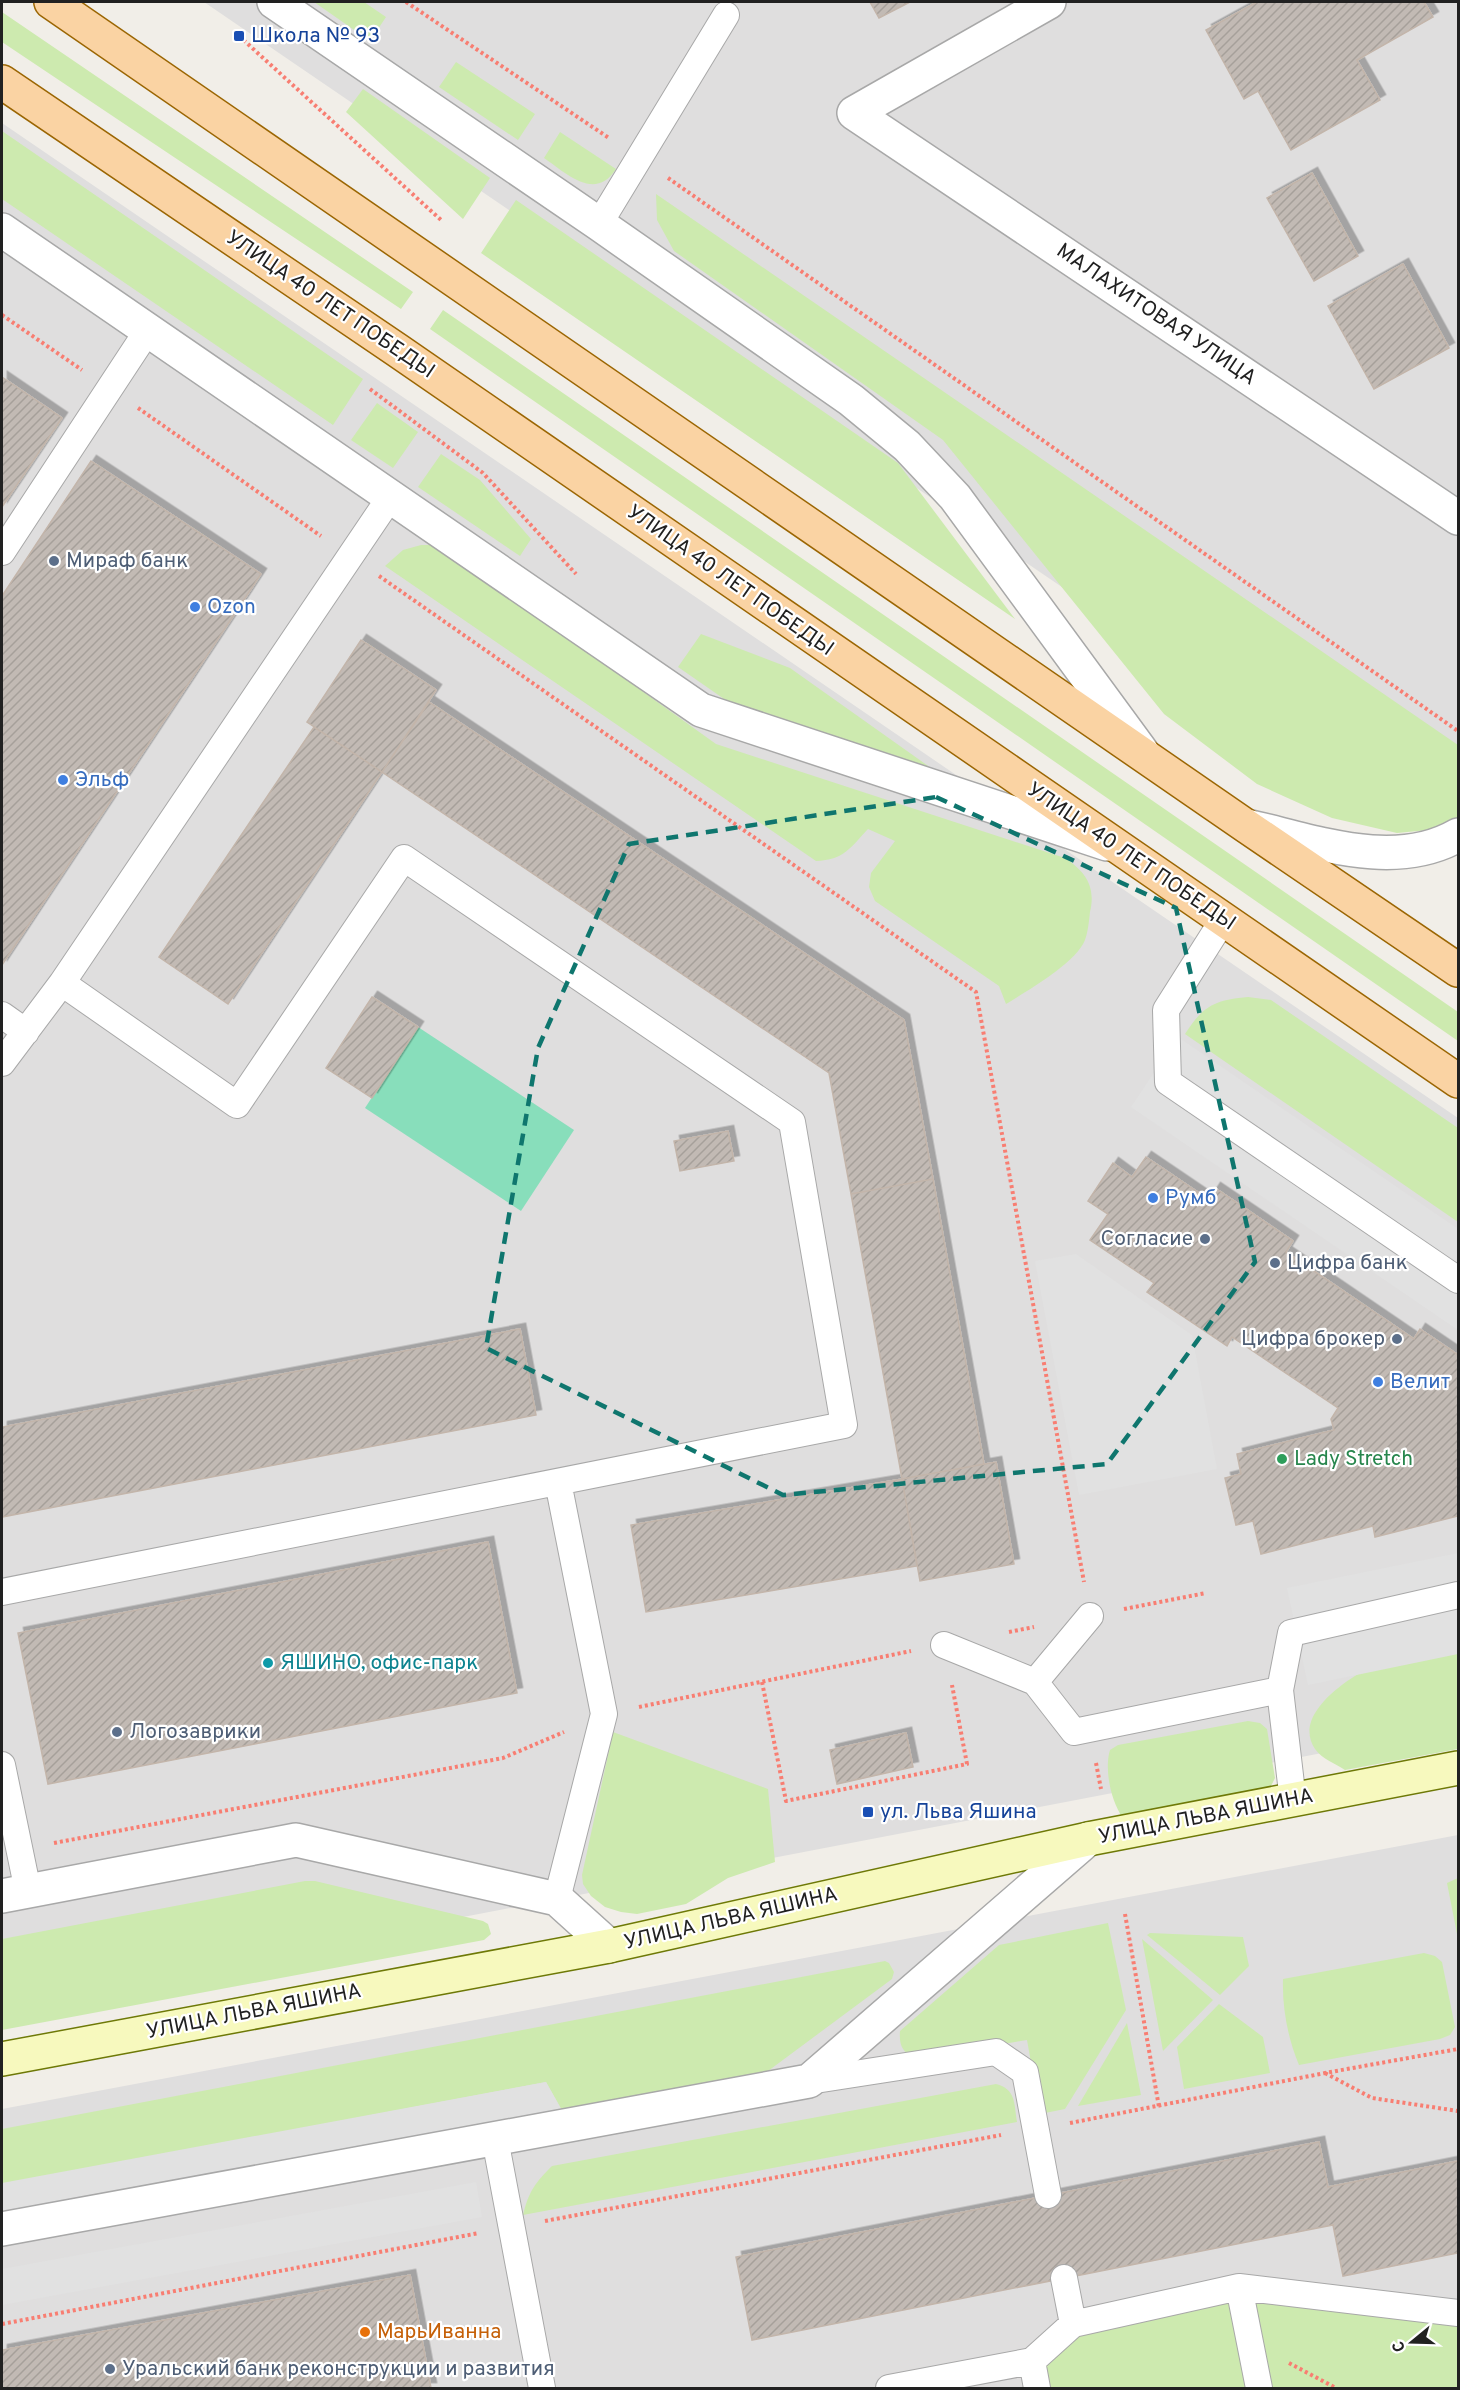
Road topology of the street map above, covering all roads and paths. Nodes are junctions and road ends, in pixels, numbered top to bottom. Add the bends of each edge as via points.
1 (51, 2) edge
2 (274, 2) edge
3 (406, 2) edge
4 (1049, 2) edge
5 (726, 15) dead end
6 (239, 36) dead end
7 (2, 82) edge
8 (640, 158) junction
9 (599, 224) junction
10 (448, 227) dead end
11 (2, 230) edge
12 (2, 315) edge
13 (148, 330) junction
14 (111, 389) junction
15 (370, 389) dead end
16 (391, 496) junction
17 (1458, 518) edge
18 (2, 552) edge
19 (351, 556) junction
20 (577, 575) dead end
21 (1458, 731) edge
22 (1143, 754) junction
23 (1245, 826) junction
24 (1458, 835) edge
25 (1116, 847) junction
26 (1223, 920) junction
27 (1458, 970) edge
28 (62, 983) junction
29 (2, 1015) edge
30 (26, 1032) junction
31 (2, 1063) edge
32 (1458, 1081) edge
33 (1458, 1280) edge
34 (558, 1482) junction
35 (2, 1592) edge
36 (1458, 1595) edge
37 (1090, 1616) joint
38 (944, 1645) joint
39 (762, 1682) dead end
40 (1035, 1682) junction
41 (1280, 1690) junction
42 (2, 1765) edge
43 (1458, 1768) edge
44 (1293, 1801) junction
45 (1088, 1839) junction
46 (15, 1894) edge
47 (557, 1899) junction
48 (1125, 1914) dead end
49 (609, 1946) junction
50 (1458, 2049) edge
51 (2, 2059) edge
52 (1324, 2073) junction
53 (809, 2081) junction
54 (1159, 2107) junction
55 (1458, 2111) edge
56 (1036, 2129) junction
57 (495, 2139) junction
58 (1048, 2195) dead end
59 (512, 2227) junction
60 (2, 2229) edge
61 (1064, 2278) dead end
62 (1239, 2287) junction
63 (1458, 2313) edge
64 (2, 2324) edge
65 (1072, 2324) junction
66 (1032, 2361) junction
67 (542, 2388) edge
68 (889, 2388) edge
69 (1037, 2388) edge
70 (1258, 2388) edge

1 - 22 main road
2 - 9 street
3 - 8 path
4 - 17 street, МАЛАХИТОВАЯ УЛИЦА via 854,113
5 - 8 lane
6 - 10 path
7 - 25 main road, УЛИЦА 40 ЛЕТ ПОБЕДЫ
8 - 9 lane
8 - 21 path
9 - 22 street via 851,400 907,446 955,497
11 - 13 street
12 - 14 path
13 - 14 lane
13 - 16 street
14 - 18 lane
14 - 19 path
15 - 20 path via 483,473
16 - 19 lane
16 - 25 street via 701,710
19 - 28 lane
19 - 37 path via 976,992
22 - 23 main road
23 - 24 street via 1357,851 1388,853 1416,850
23 - 27 main road
25 - 26 main road, УЛИЦА 40 ЛЕТ ПОБЕДЫ
26 - 32 main road, УЛИЦА 40 ЛЕТ ПОБЕДЫ
26 - 33 lane via 1166,1010 1168,1082
28 - 30 lane
28 - 34 lane via 237,1105 404,858 792,1122 844,1425
29 - 30 lane
30 - 31 lane
34 - 35 lane
34 - 47 lane via 604,1714
36 - 41 lane via 1291,1633
37 - 40 lane
38 - 39 path via 967,1764 786,1801
38 - 40 lane
40 - 41 lane via 1074,1732
41 - 44 lane
42 - 46 lane
43 - 44 main road, УЛИЦА ЛЬВА ЯШИНА
44 - 45 main road, УЛИЦА ЛЬВА ЯШИНА
45 - 49 main road, УЛИЦА ЛЬВА ЯШИНА
45 - 53 street
46 - 47 street via 296,1840
47 - 49 street
48 - 54 path
49 - 51 main road, УЛИЦА ЛЬВА ЯШИНА
50 - 52 path
52 - 54 path
52 - 55 path via 1371,2098
53 - 56 lane via 996,2052 1025,2072
53 - 57 street
54 - 56 path
56 - 58 lane
56 - 59 path
57 - 59 lane
57 - 60 street
59 - 64 path
59 - 67 lane
61 - 65 lane
62 - 63 lane
62 - 65 lane
62 - 70 lane
65 - 66 lane
66 - 68 lane
66 - 69 lane

